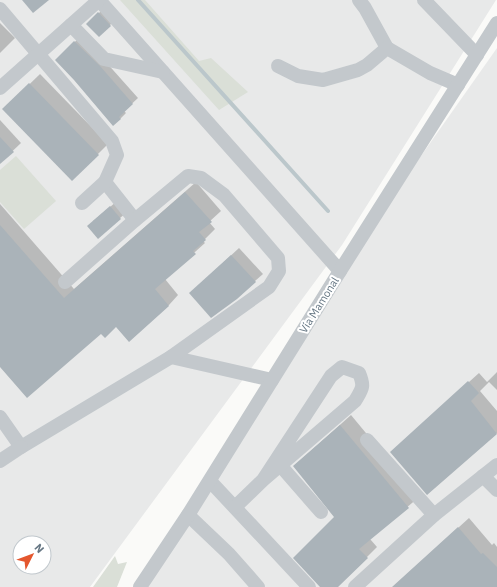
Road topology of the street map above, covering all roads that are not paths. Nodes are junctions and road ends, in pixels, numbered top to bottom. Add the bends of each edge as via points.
1 (99, 0) edge
2 (359, 0) edge
3 (424, 0) edge
4 (0, 9) edge
5 (497, 23) edge
6 (71, 25) junction
7 (387, 48) junction
8 (38, 55) junction
9 (477, 55) junction
10 (278, 66) dead end
11 (163, 72) junction
12 (458, 85) junction
13 (0, 88) edge
14 (105, 182) junction
15 (82, 203) dead end
16 (135, 220) junction
17 (340, 271) junction
18 (65, 282) dead end
19 (171, 357) junction
20 (272, 380) junction
21 (0, 417) edge
22 (367, 440) dead end
23 (21, 447) junction
24 (0, 461) edge
25 (280, 465) junction
26 (497, 465) edge
27 (484, 476) junction
28 (263, 480) junction
29 (210, 481) junction
30 (497, 490) edge
31 (235, 507) junction
32 (321, 512) dead end
33 (188, 515) junction
34 (434, 515) junction
35 (140, 587) edge
36 (258, 587) edge
37 (309, 587) edge
38 (355, 587) edge

1 - 6 street
1 - 11 street
2 - 7 street
3 - 9 street
4 - 8 street
5 - 9 street, Vía Mamonal
6 - 8 street
6 - 11 street via 104,59
7 - 10 street via 358,70 323,80 298,76
7 - 12 street via 430,73
8 - 13 street
8 - 14 street via 112,140 117,155
9 - 12 street, Vía Mamonal
11 - 17 street
12 - 17 street, Vía Mamonal
14 - 15 street
14 - 16 street
16 - 18 street
16 - 19 street via 188,176 201,178 224,195 278,258 279,271 269,287
17 - 20 street, Vía Mamonal
19 - 20 street
19 - 23 street
20 - 29 street, Vía Mamonal
21 - 23 street
22 - 34 street
23 - 24 street
25 - 28 street
25 - 28 street via 355,401 362,390 363,382 359,373 342,367 331,376
25 - 32 street
26 - 27 street
27 - 30 street
27 - 34 street
28 - 31 street
29 - 31 street
29 - 33 street, Vía Mamonal
31 - 37 street
33 - 35 street, Vía Mamonal
33 - 36 street via 229,554
34 - 38 street

